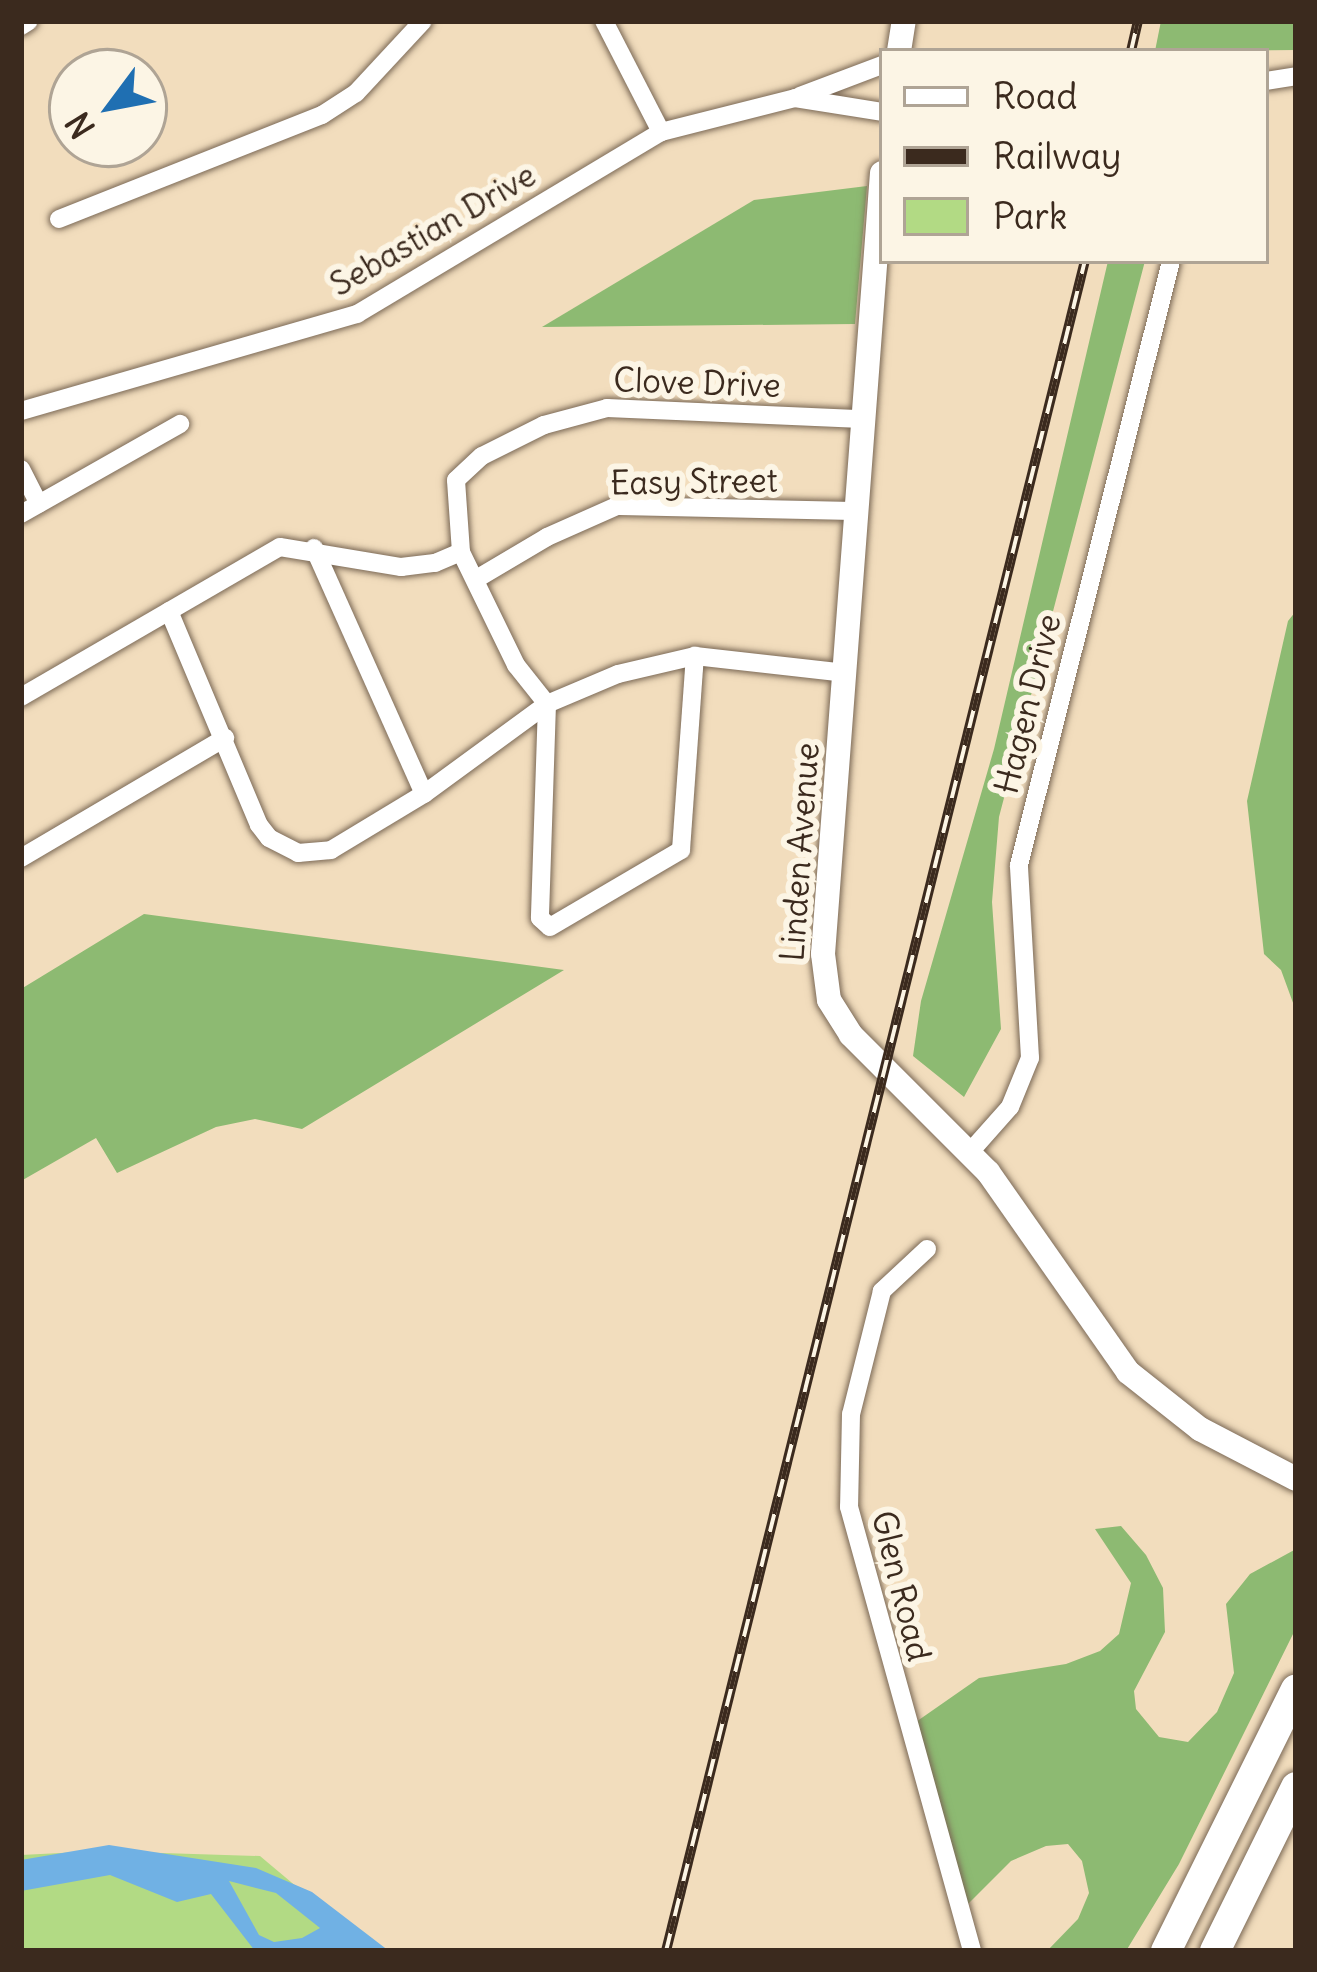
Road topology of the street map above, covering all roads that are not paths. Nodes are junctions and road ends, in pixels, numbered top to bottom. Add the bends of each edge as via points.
1 (29, 21) edge
2 (423, 21) edge
3 (604, 21) edge
4 (21, 26) edge
5 (879, 66) edge
6 (795, 98) junction
7 (879, 112) edge
8 (661, 132) junction
9 (879, 210) edge
10 (58, 219) dead end
11 (1170, 264) edge
12 (21, 411) edge
13 (862, 419) junction
14 (179, 424) dead end
15 (21, 470) edge
16 (30, 509) edge
17 (856, 511) junction
18 (314, 548) junction
19 (461, 552) junction
20 (478, 578) junction
21 (169, 611) junction
22 (695, 656) junction
23 (846, 673) junction
24 (21, 697) edge
25 (547, 704) junction
26 (225, 738) junction
27 (424, 794) junction
28 (21, 858) edge
29 (970, 1151) junction
30 (927, 1249) dead end
31 (1296, 1478) edge
32 (1296, 1689) edge
33 (1296, 1787) edge
34 (972, 1951) edge
35 (1166, 1951) edge
36 (1215, 1951) edge

1 - 4 street
2 - 10 street via 383,68 322,115
3 - 8 street
5 - 6 street, Sebastian Drive
6 - 7 street, Sebastian Drive
6 - 8 street, Sebastian Drive
8 - 12 street, Sebastian Drive via 356,314
9 - 13 street, Linden Avenue
11 - 29 street, Hagen Drive via 1019,865 1030,1058 1010,1107
13 - 17 street, Linden Avenue
13 - 19 street, Clove Drive via 584,411 513,438 456,481
14 - 16 street
15 - 16 street
17 - 20 street, Easy Street via 617,506
17 - 23 street, Linden Avenue
18 - 19 street via 401,567
18 - 21 street via 280,547
18 - 27 street
19 - 20 street, Clove Drive
20 - 25 street, Clove Drive via 516,665
21 - 24 street
21 - 26 street
22 - 23 street
22 - 25 street via 618,674
22 - 25 street via 681,850 550,927 540,918
23 - 29 street, Linden Avenue via 823,955 833,1010
25 - 27 street
26 - 27 street via 259,826 298,853 331,850
26 - 28 street
29 - 31 street, Linden Avenue via 1128,1372 1200,1429
30 - 34 street, Glen Road via 882,1292 851,1414 849,1508
32 - 35 main road
33 - 36 main road

